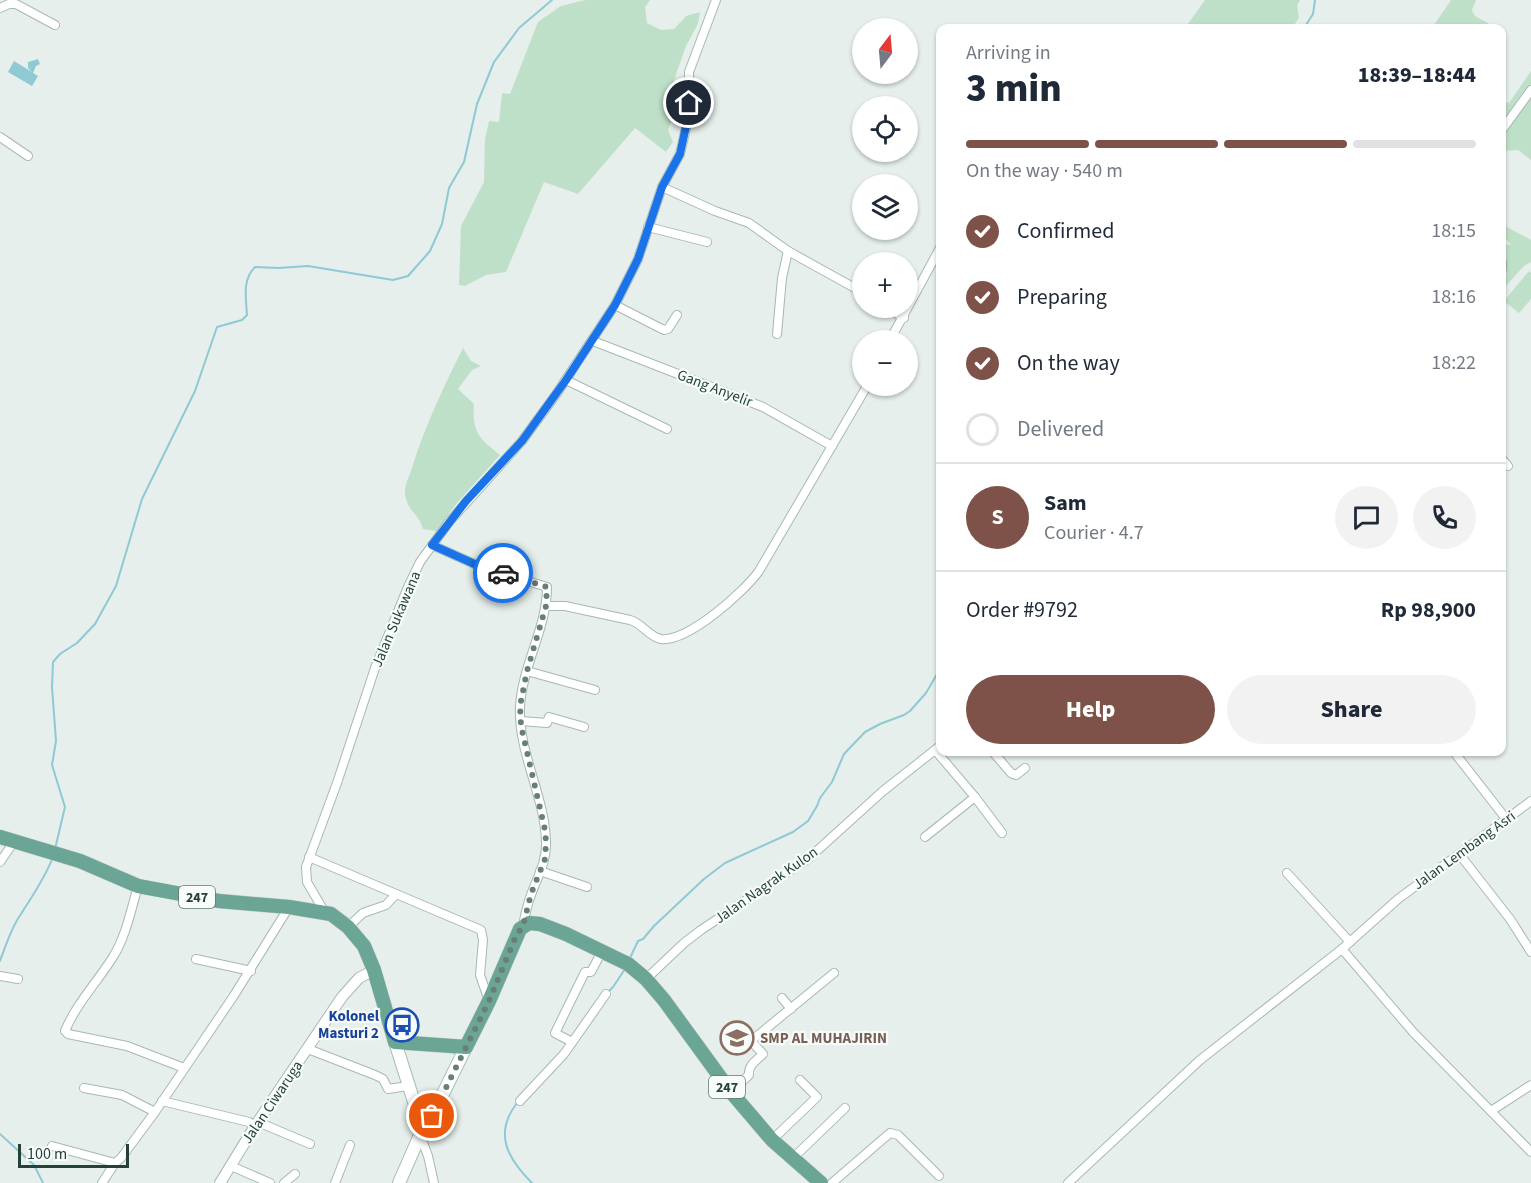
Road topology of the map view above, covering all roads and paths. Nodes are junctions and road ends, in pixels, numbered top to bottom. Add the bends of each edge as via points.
1 (716, 0) edge
2 (0, 8) edge
3 (55, 25) dead end
4 (1531, 90) edge
5 (1506, 124) edge
6 (0, 137) edge
7 (28, 156) dead end
8 (662, 187) junction
9 (648, 227) junction
10 (707, 242) dead end
11 (788, 251) junction
12 (936, 256) edge
13 (852, 286) edge
14 (918, 291) edge
15 (615, 305) junction
16 (677, 315) dead end
17 (904, 318) edge
18 (896, 330) edge
19 (777, 334) dead end
20 (593, 341) junction
21 (566, 380) junction
22 (861, 396) edge
23 (667, 429) dead end
24 (832, 446) junction
25 (432, 545) junction
26 (546, 606) junction
27 (527, 671) junction
28 (595, 690) dead end
29 (521, 721) junction
30 (584, 727) dead end
31 (936, 750) edge
32 (944, 756) edge
33 (996, 756) edge
34 (1457, 756) edge
35 (1025, 768) dead end
36 (975, 797) junction
37 (1531, 801) edge
38 (1507, 820) junction
39 (1002, 833) dead end
40 (0, 837) edge
41 (925, 837) dead end
42 (14, 842) junction
43 (1460, 855) junction
44 (309, 857) junction
45 (0, 862) edge
46 (540, 871) junction
47 (1287, 873) dead end
48 (138, 886) junction
49 (587, 887) dead end
50 (396, 894) junction
51 (289, 907) junction
52 (324, 911) junction
53 (523, 926) junction
54 (348, 927) junction
55 (1350, 942) junction
56 (1342, 949) junction
57 (602, 951) junction
58 (1531, 952) edge
59 (196, 959) dead end
60 (374, 970) junction
61 (250, 971) junction
62 (834, 973) dead end
63 (0, 976) edge
64 (18, 979) dead end
65 (646, 979) junction
66 (606, 994) dead end
67 (782, 998) dead end
68 (489, 1001) junction
69 (791, 1009) junction
70 (395, 1042) junction
71 (572, 1042) junction
72 (466, 1047) junction
73 (308, 1049) junction
74 (184, 1068) junction
75 (800, 1080) dead end
76 (1531, 1085) edge
77 (408, 1086) junction
78 (84, 1088) dead end
79 (731, 1092) junction
80 (162, 1101) junction
81 (520, 1101) dead end
82 (845, 1108) dead end
83 (155, 1112) junction
84 (1491, 1112) junction
85 (256, 1124) junction
86 (421, 1131) junction
87 (772, 1140) junction
88 (310, 1144) dead end
89 (350, 1144) dead end
90 (52, 1146) dead end
91 (1531, 1152) edge
92 (792, 1159) junction
93 (115, 1163) junction
94 (231, 1166) junction
95 (295, 1174) dead end
96 (939, 1176) dead end
97 (102, 1183) edge
98 (220, 1183) edge
99 (270, 1183) edge
100 (284, 1183) edge
101 (335, 1183) edge
102 (399, 1183) edge
103 (434, 1183) edge
104 (821, 1183) edge
105 (832, 1183) edge
106 (1068, 1183) edge

1 - 8 street, Jalan Sukawana via 689,72 689,115 682,145
2 - 3 street via 16,4
4 - 5 street
6 - 7 street
8 - 9 street, Jalan Sukawana
8 - 11 street via 749,223
9 - 10 street
9 - 15 street, Jalan Sukawana via 638,259
11 - 13 street
11 - 19 street
12 - 14 street
15 - 16 street via 664,330
15 - 20 street, Jalan Sukawana
17 - 18 street
20 - 21 street, Jalan Sukawana
20 - 24 street, Gang Anyelir via 763,407
21 - 23 street
21 - 25 street, Jalan Sukawana via 522,441 466,501
22 - 24 street
24 - 26 street via 750,583 685,633 660,639 633,621 565,606
25 - 26 street via 479,566 546,586
25 - 44 street, Jalan Sukawana via 413,575 378,659
26 - 27 street
27 - 28 street
27 - 29 street
29 - 30 street via 547,723 549,717
29 - 46 street via 546,836
31 - 65 street, Jalan Nagrak Kulon via 809,858 701,930
32 - 36 street
33 - 35 street via 1011,773 1016,775
34 - 38 street
36 - 39 street
36 - 41 street
37 - 38 street, Jalan Lembang Asri
38 - 43 street, Jalan Lembang Asri
40 - 42 main road, 247
42 - 45 street
42 - 48 main road, 247 via 80,861
43 - 55 street, Jalan Lembang Asri via 1398,899
43 - 58 street
44 - 50 street
44 - 52 street, Jalan Sukawana via 306,879
46 - 49 street
46 - 53 street
47 - 55 street
48 - 51 main road, 247 via 219,901
48 - 74 street via 118,949 65,1031 127,1046
50 - 54 street via 386,905 363,913
50 - 68 street via 483,931 480,975
51 - 52 main road, 247
51 - 61 street
52 - 54 main road, 247
53 - 57 main road, 247 via 540,924
53 - 68 main road
54 - 60 main road, 247 via 364,946
55 - 56 street, Jalan Lembang Asri
56 - 84 street via 1413,1032
56 - 106 street, Jalan Lembang Asri via 1200,1060
57 - 65 main road, 247
57 - 71 street via 591,972 585,972 555,1033
59 - 61 street
60 - 70 main road, 247
60 - 73 street, Jalan Ciwaruga via 349,988
61 - 74 street
62 - 69 street
63 - 64 street
65 - 79 main road, 247
66 - 71 street
67 - 69 street
68 - 72 main road
69 - 79 street via 751,1041 763,1054
70 - 72 main road
70 - 77 main road
71 - 81 street
72 - 86 main road
73 - 77 street via 383,1079 388,1089
73 - 85 street, Jalan Ciwaruga
74 - 80 street
75 - 87 street via 817,1097
76 - 84 street
77 - 86 main road
78 - 83 street via 122,1095
79 - 87 main road, 247
80 - 83 street
80 - 85 street
82 - 92 street
83 - 93 street
84 - 91 street
85 - 88 street
85 - 94 street, Jalan Ciwaruga
86 - 102 main road
86 - 103 street
87 - 92 main road, 247
89 - 101 street
90 - 93 street
92 - 104 main road, 247
93 - 97 street
94 - 98 street, Jalan Ciwaruga
94 - 99 street
95 - 100 street
96 - 105 street via 898,1135 890,1133

